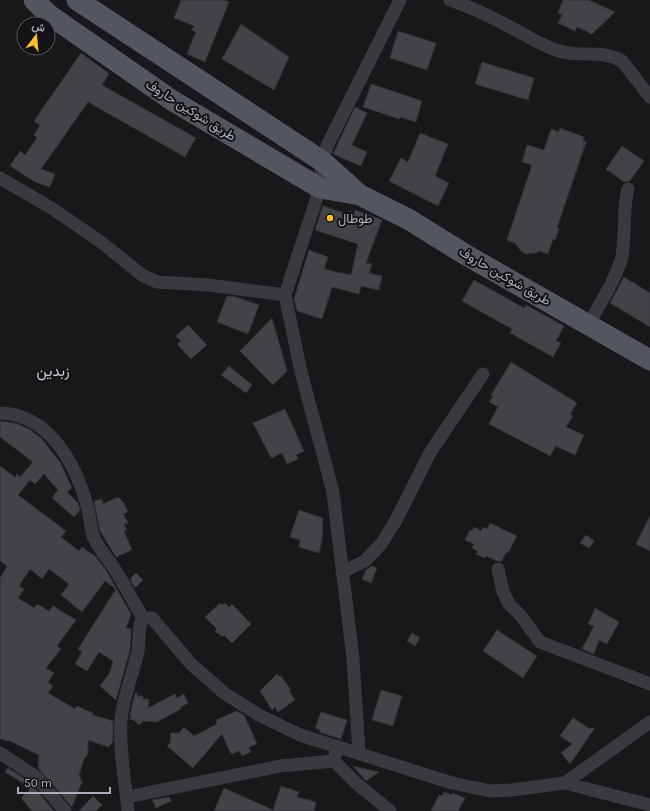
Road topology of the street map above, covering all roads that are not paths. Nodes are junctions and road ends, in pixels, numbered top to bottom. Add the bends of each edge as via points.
1 (34, 0) edge
2 (77, 0) edge
3 (400, 0) edge
4 (450, 0) edge
5 (650, 97) edge
6 (322, 161) junction
7 (0, 178) edge
8 (320, 188) junction
9 (628, 189) dead end
10 (360, 195) junction
11 (285, 295) junction
12 (588, 325) junction
13 (650, 360) edge
14 (483, 374) dead end
15 (0, 412) edge
16 (498, 569) dead end
17 (342, 572) junction
18 (143, 618) junction
19 (650, 684) edge
20 (650, 722) edge
21 (337, 746) junction
22 (0, 753) edge
23 (358, 753) junction
24 (334, 761) junction
25 (565, 783) junction
26 (127, 797) junction
27 (650, 805) edge
28 (65, 811) edge
29 (128, 811) edge
30 (390, 811) edge

1 - 8 main road, طريق شوكين حاروف via 48,14 173,101
2 - 6 main road, طريق شوكين حاروف
3 - 6 street via 328,144
4 - 5 street via 560,52 608,55 616,58 622,61
6 - 8 street
6 - 10 main road, طريق شوكين حاروف
7 - 11 street via 53,210 101,242 142,275 157,282 208,285
8 - 10 main road, طريق شوكين حاروف
8 - 11 street
9 - 12 street via 621,259
10 - 12 main road, طريق شوكين حاروف via 408,219
11 - 17 street via 300,372 333,492
12 - 13 main road, طريق شوكين حاروف
14 - 17 street via 431,451 381,544 365,561
15 - 18 street via 31,420 52,436 61,447 81,485 94,537
16 - 19 street via 503,592 509,604 540,642
17 - 23 street via 353,659
18 - 21 street via 152,618 191,664 224,693 259,715 300,735
18 - 26 street via 121,720
20 - 25 street
21 - 23 street
21 - 24 street
22 - 28 street via 34,776
23 - 25 street via 452,784 490,791
24 - 26 street via 280,766
24 - 30 street
25 - 27 street
26 - 29 street

